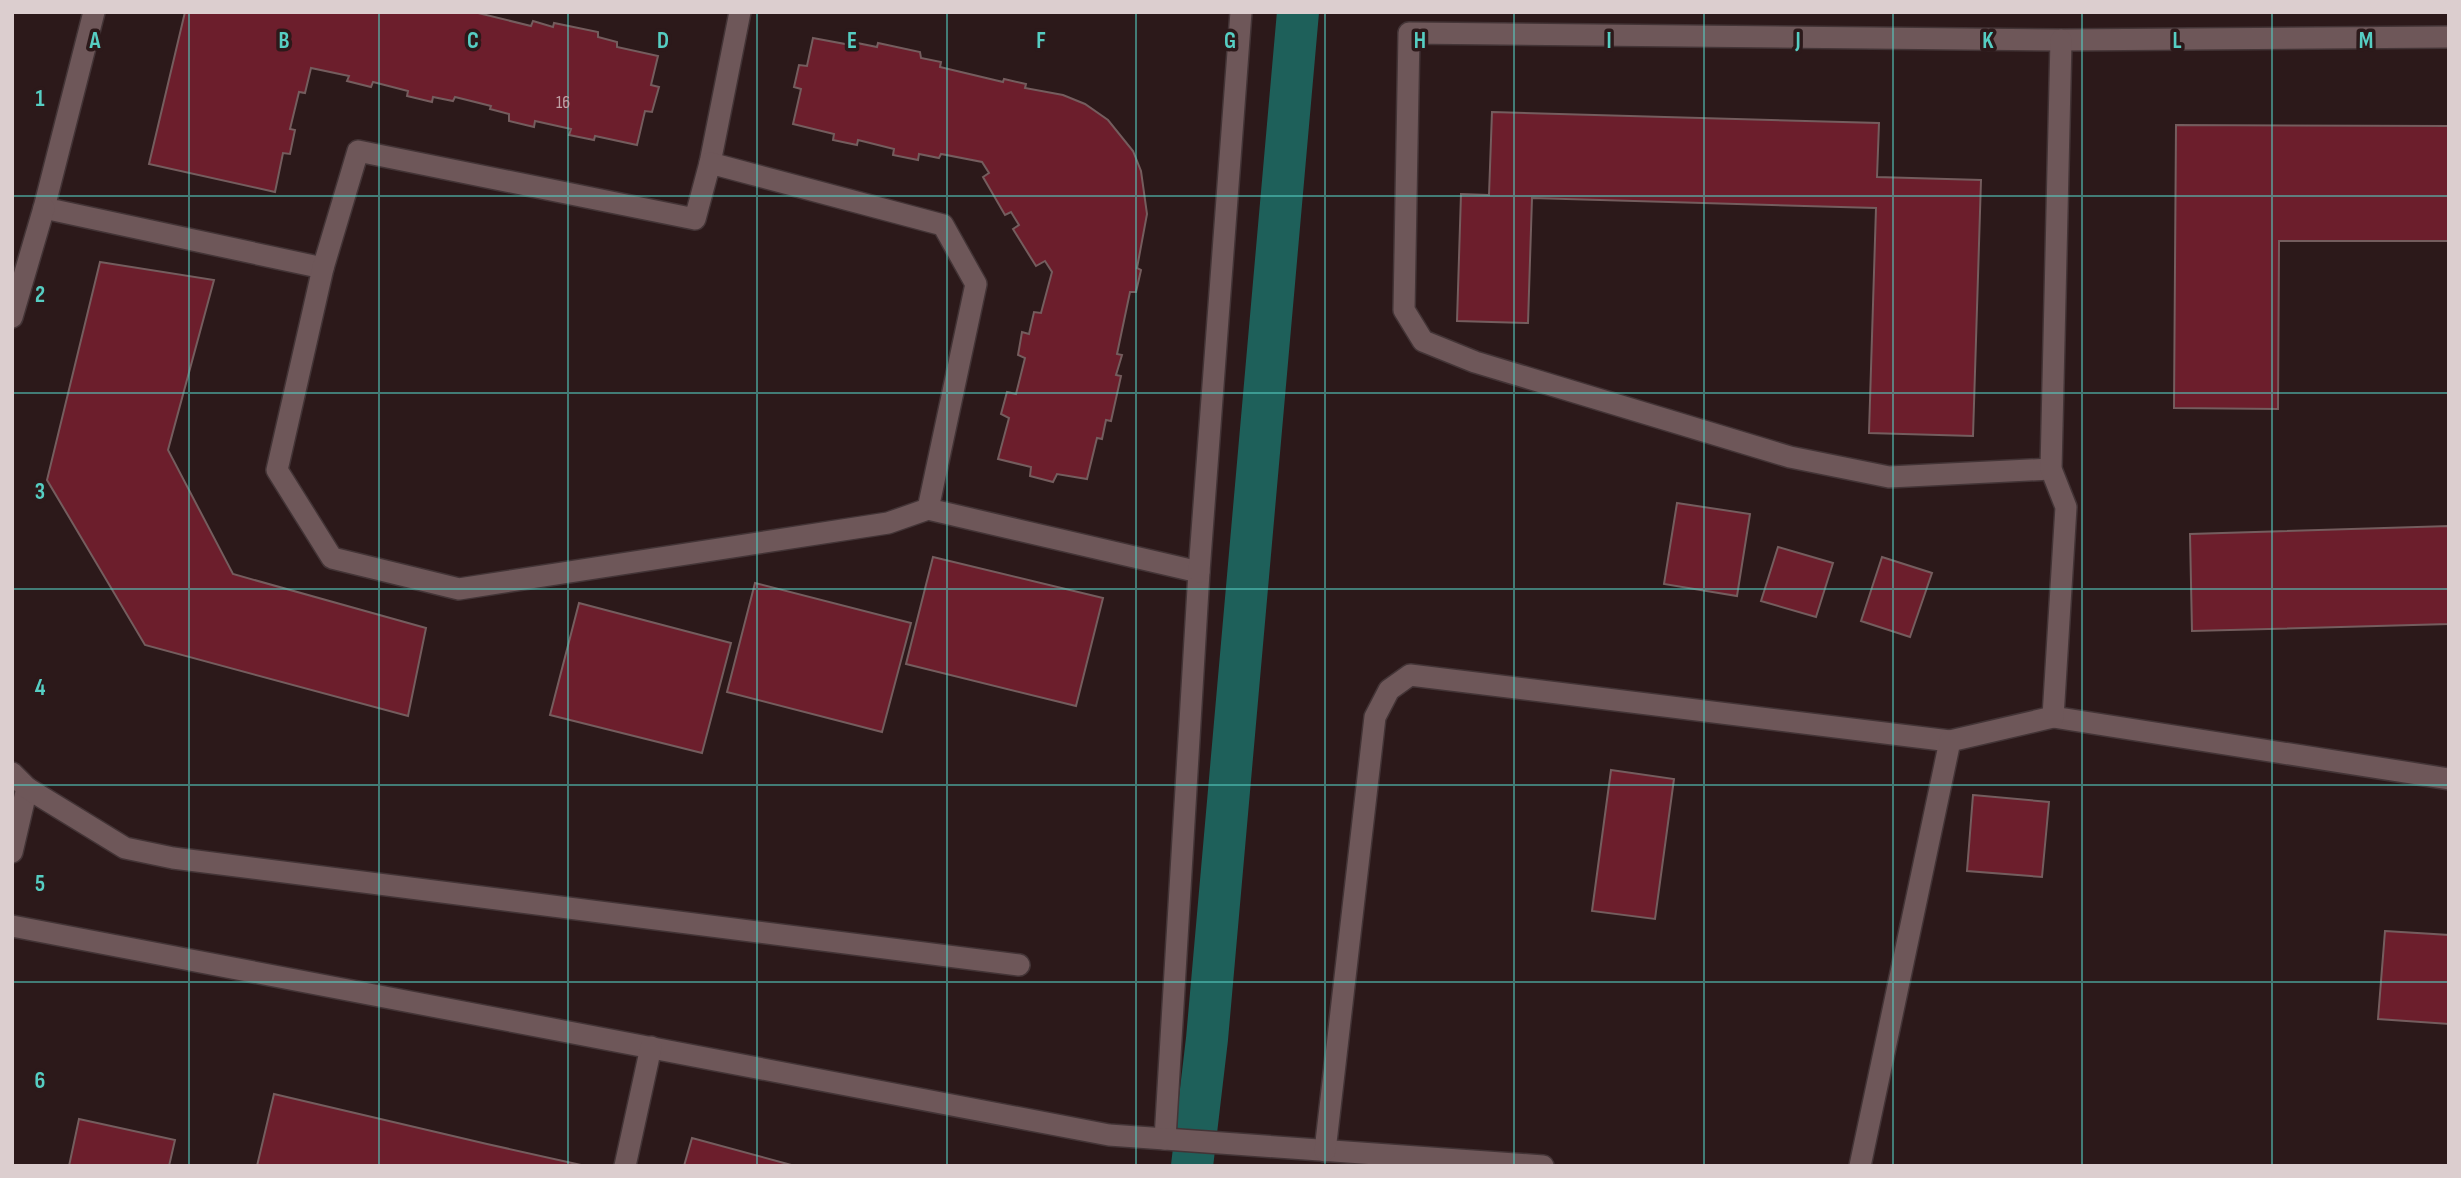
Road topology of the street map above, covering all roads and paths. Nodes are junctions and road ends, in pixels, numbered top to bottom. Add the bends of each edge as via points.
1 (94, 12) edge
2 (740, 12) edge
3 (1241, 12) edge
4 (2449, 37) edge
5 (2061, 40) junction
6 (710, 163) junction
7 (44, 208) junction
8 (323, 268) junction
9 (12, 317) edge
10 (2051, 469) junction
11 (928, 509) junction
12 (1199, 572) junction
13 (2053, 717) junction
14 (1950, 741) junction
15 (12, 773) edge
16 (2449, 779) edge
17 (27, 788) junction
18 (12, 852) edge
19 (12, 926) edge
20 (1019, 965) dead end
21 (651, 1047) junction
22 (1165, 1139) junction
23 (1325, 1151) junction
24 (625, 1166) edge
25 (1543, 1166) edge
26 (1860, 1166) edge

1 - 7 street
2 - 6 street
3 - 12 street
4 - 5 street
5 - 10 street
5 - 10 street via 1409,33 1404,310 1423,341 1475,362 1790,457 1888,477
6 - 8 street via 695,219 358,151
6 - 11 street via 943,225 976,284
7 - 8 street
7 - 9 street
8 - 11 street via 277,470 332,558 459,589 888,523
10 - 13 street via 2066,507
11 - 12 street
12 - 22 street
13 - 14 street
13 - 16 street
14 - 23 street via 1410,675 1389,690 1375,717
14 - 26 street
15 - 17 street
17 - 18 street
17 - 20 street via 125,848 173,858
19 - 21 street
21 - 22 street via 1109,1135
21 - 24 street
22 - 23 street
23 - 25 street

